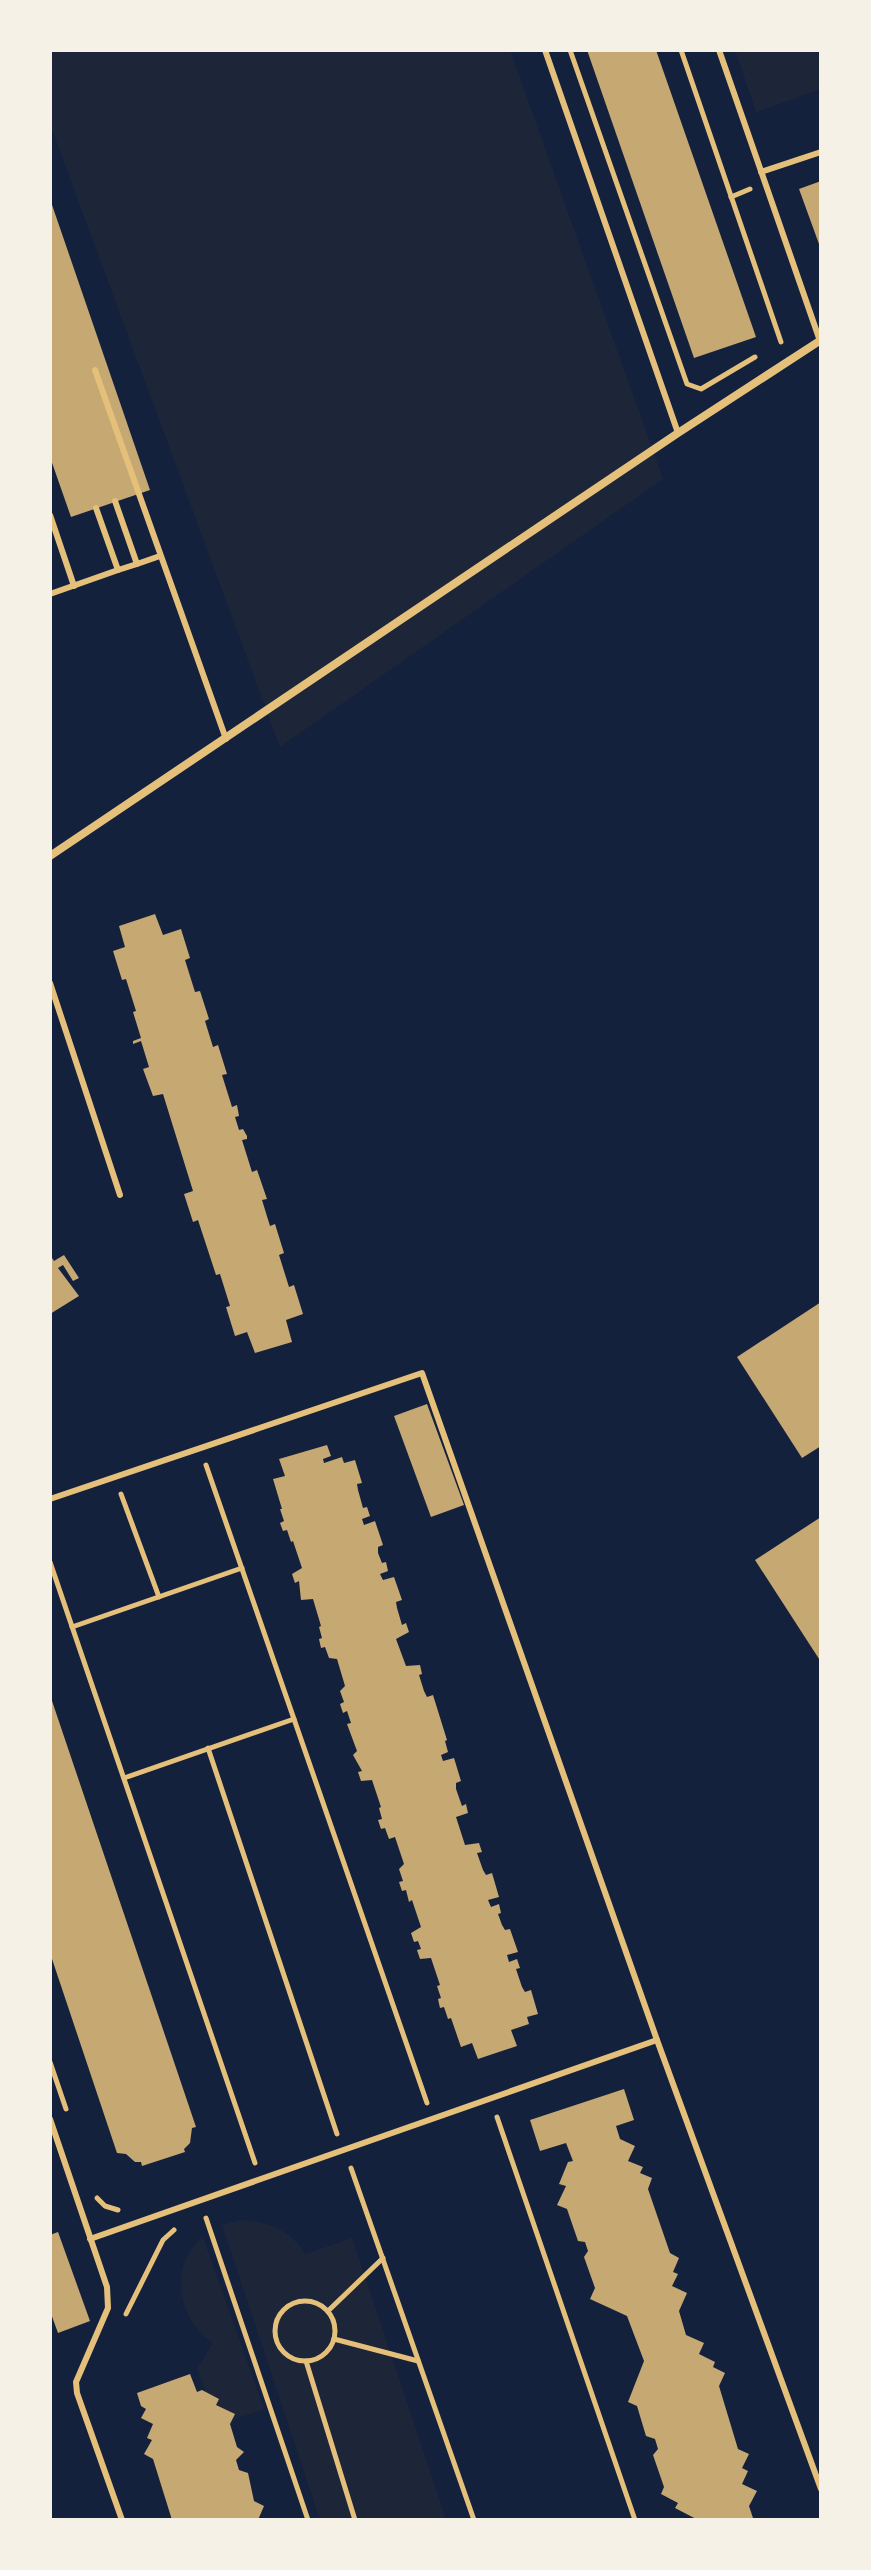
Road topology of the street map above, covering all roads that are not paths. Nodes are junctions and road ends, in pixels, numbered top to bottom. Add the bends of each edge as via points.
1 (545, 50) edge
2 (719, 50) edge
3 (821, 152) edge
4 (761, 172) junction
5 (820, 341) edge
6 (95, 370) dead end
7 (678, 433) junction
8 (115, 501) dead end
9 (96, 508) dead end
10 (50, 515) edge
11 (160, 556) junction
12 (137, 564) junction
13 (118, 570) junction
14 (74, 586) junction
15 (50, 594) edge
16 (226, 739) junction
17 (50, 856) edge
18 (50, 983) edge
19 (120, 1195) dead end
20 (50, 1499) edge
21 (657, 2040) junction
22 (50, 2119) edge
23 (90, 2239) junction
24 (821, 2489) edge
25 (122, 2520) edge

1 - 7 lane
2 - 4 lane
3 - 4 lane
4 - 5 lane
5 - 7 street
6 - 11 lane
7 - 16 street
8 - 12 lane
9 - 13 lane
10 - 14 lane
11 - 12 lane
11 - 16 lane
12 - 13 lane
13 - 14 lane
14 - 15 lane
16 - 17 street
18 - 19 lane
20 - 21 lane via 422,1373
21 - 23 lane
21 - 24 lane
22 - 23 lane
23 - 25 lane via 107,2287 108,2308 77,2373 77,2393

